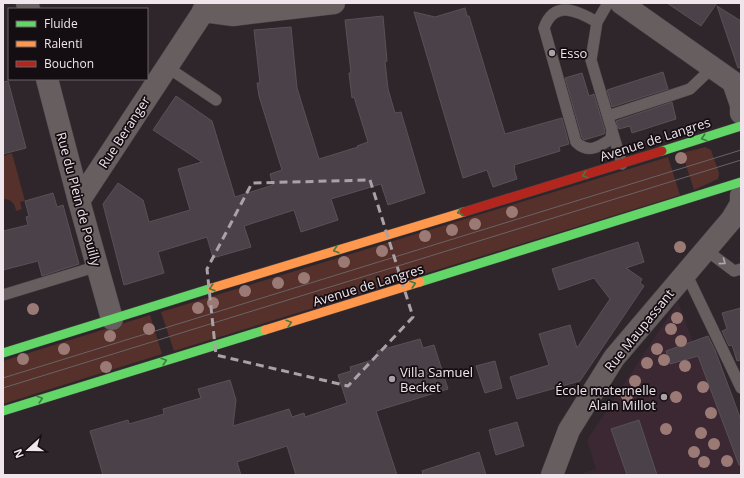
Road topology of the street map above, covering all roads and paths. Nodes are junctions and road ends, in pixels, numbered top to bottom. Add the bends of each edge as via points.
1 (334, 3) edge
2 (608, 3) edge
3 (621, 3) edge
4 (206, 7) edge
5 (597, 22) junction
6 (167, 67) junction
7 (712, 67) junction
8 (47, 80) edge
9 (216, 100) dead end
10 (741, 113) edge
11 (608, 116) junction
12 (741, 126) edge
13 (612, 128) junction
14 (622, 164) junction
15 (741, 182) edge
16 (741, 196) edge
17 (79, 201) junction
18 (706, 250) junction
19 (98, 266) junction
20 (741, 269) edge
21 (686, 273) junction
22 (3, 295) edge
23 (112, 319) junction
24 (3, 353) edge
25 (741, 388) edge
26 (3, 411) edge
27 (552, 475) edge

1 - 4 street via 233,16
2 - 5 lane
3 - 7 street
4 - 6 street, Rue Beranger
5 - 11 lane via 591,60
5 - 13 lane via 577,11 564,8 548,17 544,28 576,142 581,147 589,149 601,146 610,138
6 - 9 lane
6 - 17 street, Rue Beranger
7 - 10 street via 733,82
7 - 11 lane via 690,89
8 - 17 street, Rue du Plein de Pouilly
11 - 13 lane
12 -> 14 main road, Avenue de Langres
13 - 14 lane
14 -> 23 main road, Avenue de Langres
26 -> 15 main road, Avenue de Langres
16 - 18 street, Rue Maupassant via 741,204 732,219
17 - 19 street, Rue du Plein de Pouilly
18 -> 20 lane via 734,271
18 - 21 street, Rue Maupassant
19 - 22 lane
19 - 23 street, Rue du Plein de Pouilly
21 - 25 lane
21 - 27 street, Rue Maupassant via 614,358 569,430
23 - 24 main road, Avenue de Langres

